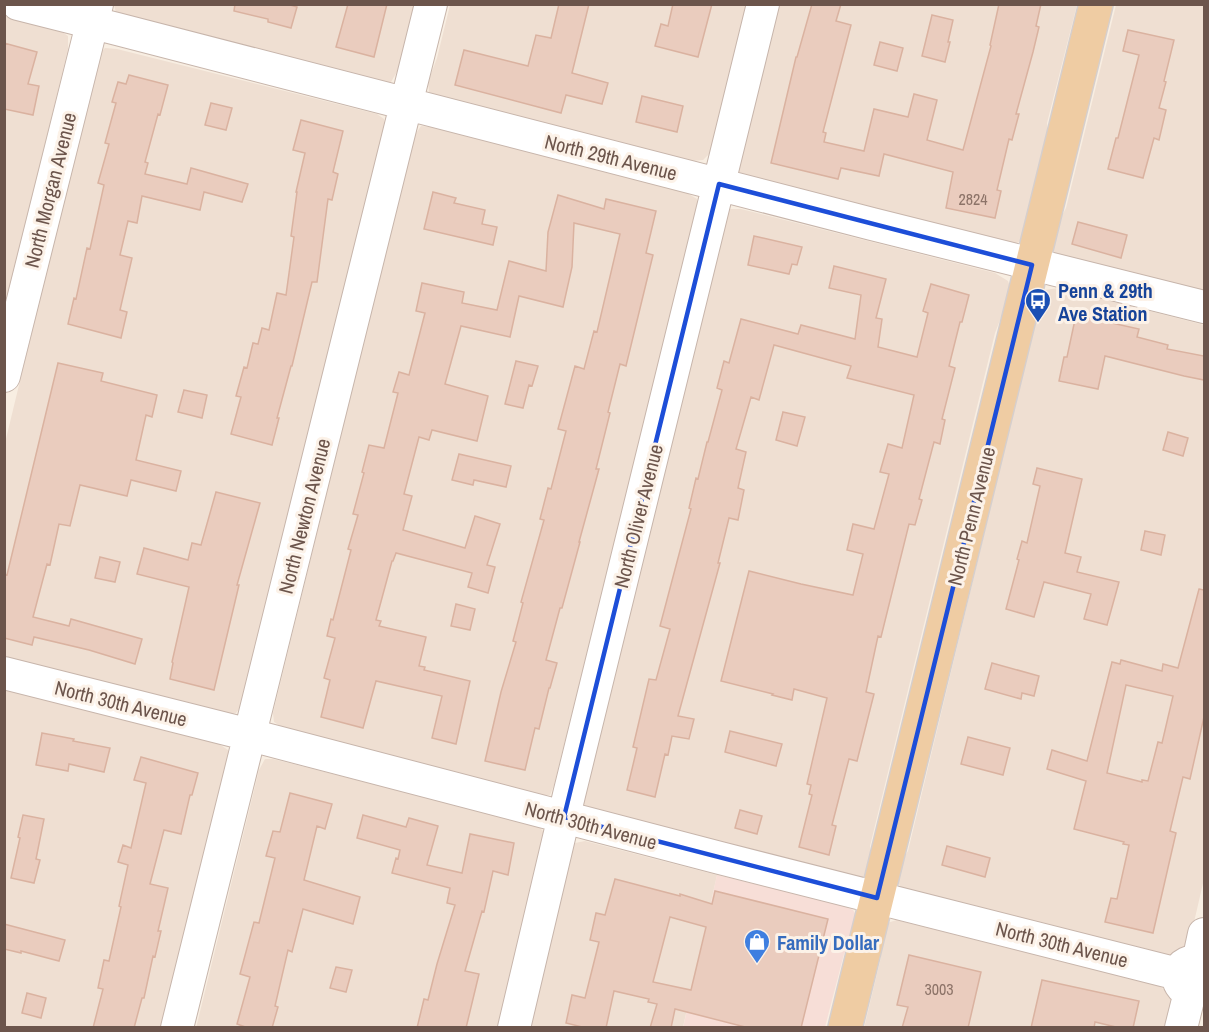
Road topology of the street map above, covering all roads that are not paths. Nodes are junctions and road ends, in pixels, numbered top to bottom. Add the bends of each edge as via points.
1 (18, 4) edge
2 (431, 4) edge
3 (763, 4) edge
4 (1096, 4) edge
5 (94, 14) edge
6 (406, 104) junction
7 (719, 184) junction
8 (1032, 265) junction
9 (1204, 307) edge
10 (4, 376) edge
11 (4, 673) edge
12 (250, 735) junction
13 (564, 817) junction
14 (878, 898) junction
15 (1197, 969) edge
16 (177, 1028) edge
17 (514, 1028) edge
18 (845, 1028) edge
19 (1181, 1028) edge

1 - 5 street, North 29th Avenue
2 - 6 street, North Newton Avenue
3 - 7 street, North Oliver Avenue
4 - 8 main road, North Penn Avenue
5 - 6 street, North 29th Avenue
5 - 10 street, North Morgan Avenue
6 - 7 street, North 29th Avenue
6 - 12 street, North Newton Avenue
7 - 8 street, North 29th Avenue
7 - 13 street, North Oliver Avenue
8 - 9 street, North 29th Avenue
8 - 14 main road, North Penn Avenue
11 - 12 street, North 30th Avenue
12 - 13 street, North 30th Avenue
12 - 16 street, North Newton Avenue
13 - 14 street, North 30th Avenue
13 - 17 street, North Oliver Avenue
14 - 15 street, North 30th Avenue
14 - 18 main road, North Penn Avenue
15 - 19 street

